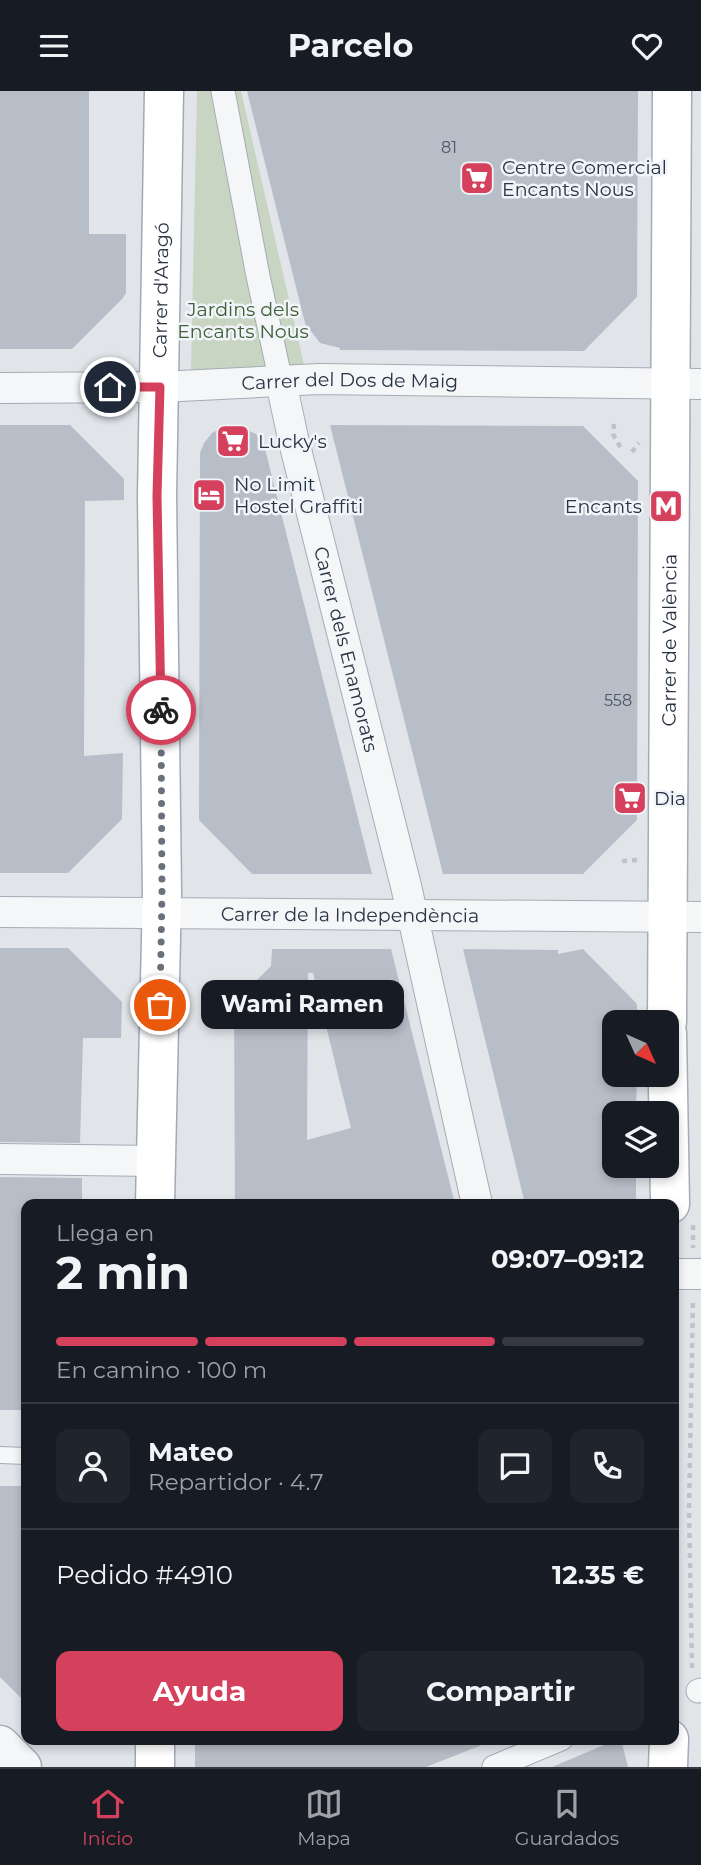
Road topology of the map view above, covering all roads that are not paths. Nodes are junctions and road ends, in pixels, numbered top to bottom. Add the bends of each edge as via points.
1 (164, 91) edge
2 (223, 91) edge
3 (672, 91) edge
4 (281, 382) junction
5 (686, 384) edge
6 (0, 387) edge
7 (160, 387) junction
8 (0, 912) edge
9 (162, 913) junction
10 (411, 915) junction
11 (684, 917) edge
12 (669, 1010) edge
13 (672, 1087) edge
14 (0, 1159) edge
15 (155, 1161) junction
16 (155, 1199) edge
17 (476, 1199) edge
18 (682, 1211) edge
19 (0, 1455) edge
20 (21, 1456) edge
21 (0, 1745) edge
22 (155, 1745) edge
23 (547, 1745) edge
24 (668, 1745) edge
25 (22, 1767) edge
26 (155, 1767) edge
27 (494, 1767) edge
28 (668, 1767) edge

1 - 7 main road, Carrer d'Aragó
2 - 4 street, Carrer dels Enamorats
3 - 5 main road, Carrer de València
4 - 5 street, Carrer del Dos de Maig
4 - 7 street, Carrer del Dos de Maig
4 - 10 street, Carrer dels Enamorats
5 - 11 main road, Carrer de València
6 - 7 street, Carrer del Dos de Maig
7 - 9 main road, Carrer d'Aragó
8 - 9 street, Carrer de la Independència
9 - 10 street, Carrer de la Independència
9 - 15 main road, Carrer d'Aragó
10 - 11 street, Carrer de la Independència
10 - 17 street, Carrer dels Enamorats
11 - 12 main road, Carrer de València
13 - 18 main road
14 - 15 street
15 - 16 main road, Carrer d'Aragó
19 - 20 lane
21 - 25 street
22 - 26 main road
23 - 27 street
24 - 28 main road

